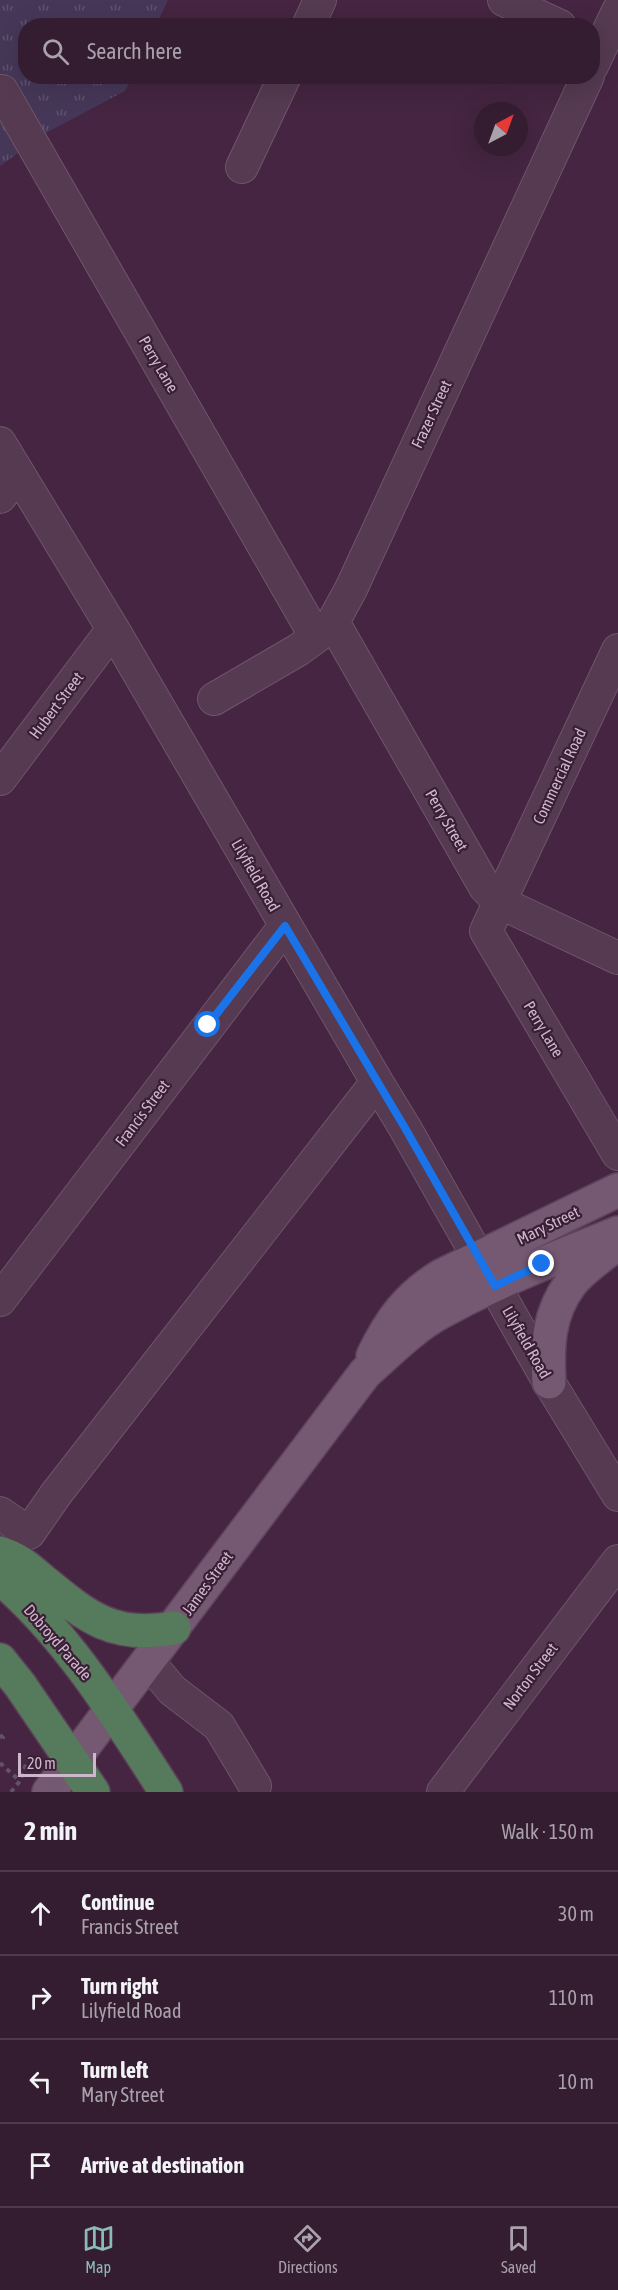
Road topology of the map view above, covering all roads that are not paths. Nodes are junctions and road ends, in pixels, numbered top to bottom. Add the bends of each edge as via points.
1 (320, 0) edge
2 (504, 0) edge
3 (618, 11) edge
4 (312, 18) edge
5 (543, 18) edge
6 (601, 51) edge
7 (281, 84) edge
8 (584, 84) edge
9 (2, 91) edge
10 (242, 168) dead end
11 (0, 443) edge
12 (9, 486) edge
13 (113, 629) junction
14 (325, 629) junction
15 (618, 650) edge
16 (214, 699) dead end
17 (0, 779) edge
18 (499, 902) junction
19 (285, 926) junction
20 (618, 958) edge
21 (377, 1082) junction
22 (618, 1154) edge
23 (618, 1190) edge
24 (618, 1233) edge
25 (618, 1243) edge
26 (478, 1258) junction
27 (495, 1286) junction
28 (0, 1300) edge
29 (365, 1373) junction
30 (549, 1382) junction
31 (618, 1495) edge
32 (0, 1514) edge
33 (0, 1553) edge
34 (618, 1562) edge
35 (0, 1578) edge
36 (174, 1628) junction
37 (0, 1660) edge
38 (148, 1661) junction
39 (112, 1709) junction
40 (73, 1760) junction
41 (255, 1786) dead end
42 (35, 1787) edge
43 (93, 1792) edge
44 (166, 1792) edge
45 (443, 1792) edge

1 - 4 street
2 - 5 street
3 - 6 street
7 - 10 street
8 - 14 street, Frazer Street via 351,589
9 - 14 street, Perry Lane
11 - 12 street, Lilyfield Road
12 - 13 street, Lilyfield Road
13 - 17 street, Hubert Street
13 - 19 street, Lilyfield Road
14 - 16 street, Frazer Street via 298,650
14 - 18 street, Perry Street via 485,887
15 - 18 street, Commercial Road
18 - 20 street, Perry Street
18 - 22 street, Perry Lane via 486,931
19 - 21 street, Lilyfield Road
19 - 28 street, Francis Street
21 - 26 street, Lilyfield Road
21 - 32 street via 28,1533
23 - 26 main road, Mary Street
24 - 27 main road, Mary Street
25 - 30 main road via 572,1281 562,1299 550,1327
26 - 27 street, Lilyfield Road
26 - 29 main road, James Street via 424,1287 399,1310
27 - 29 main road, James Street via 439,1312
27 - 30 street, Lilyfield Road
29 - 36 main road, James Street
30 - 31 street, Lilyfield Road
33 - 36 highway via 15,1557 66,1600 107,1625 136,1632
34 - 45 street, Norton Street
35 - 39 highway, Dobroyd Parade via 51,1629
36 - 38 main road, James Street
37 - 40 highway
38 - 39 main road, James Street
38 - 41 street via 172,1690 219,1726
39 - 40 main road, James Street
39 - 44 highway, Dobroyd Parade
40 - 42 main road, James Street
40 - 43 highway

